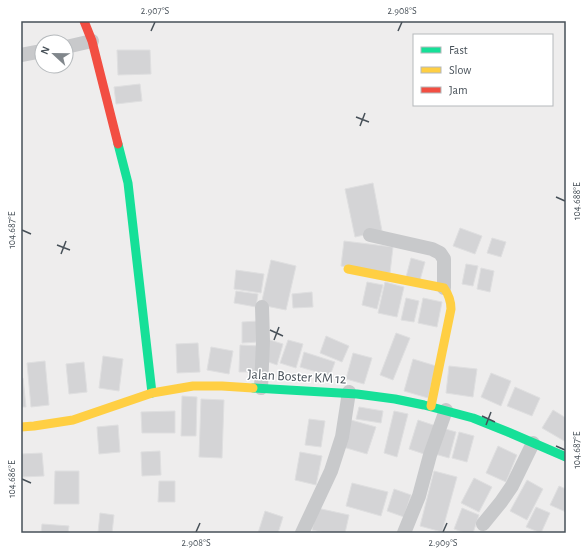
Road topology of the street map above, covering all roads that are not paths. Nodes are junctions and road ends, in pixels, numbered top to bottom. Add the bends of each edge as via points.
1 (84, 21) edge
2 (92, 42) junction
3 (74, 45) edge
4 (34, 53) edge
5 (21, 55) edge
6 (370, 235) dead end
7 (348, 270) dead end
8 (444, 288) junction
9 (262, 307) dead end
10 (261, 388) junction
11 (349, 392) junction
12 (152, 393) junction
13 (431, 406) junction
14 (446, 410) junction
15 (21, 427) edge
16 (533, 443) junction
17 (566, 457) edge
18 (483, 524) dead end
19 (302, 533) edge
20 (404, 533) edge

1 - 2 street
2 - 3 street
2 - 12 street via 128,183
4 - 5 street
6 - 8 street via 440,253 444,259
7 - 8 street
8 - 13 street via 449,295 451,309
9 - 10 street
10 - 11 street, Jalan Boster KM 12
10 - 12 street, Jalan Boster KM 12 via 192,386
11 - 13 street, Jalan Boster KM 12
11 - 19 street via 342,437 331,471
12 - 15 street, Jalan Boster KM 12 via 73,420
13 - 14 street, Jalan Boster KM 12
14 - 16 street, Jalan Boster KM 12 via 474,418
14 - 20 street via 419,496
16 - 17 street, Jalan Boster KM 12
16 - 18 street via 512,486

